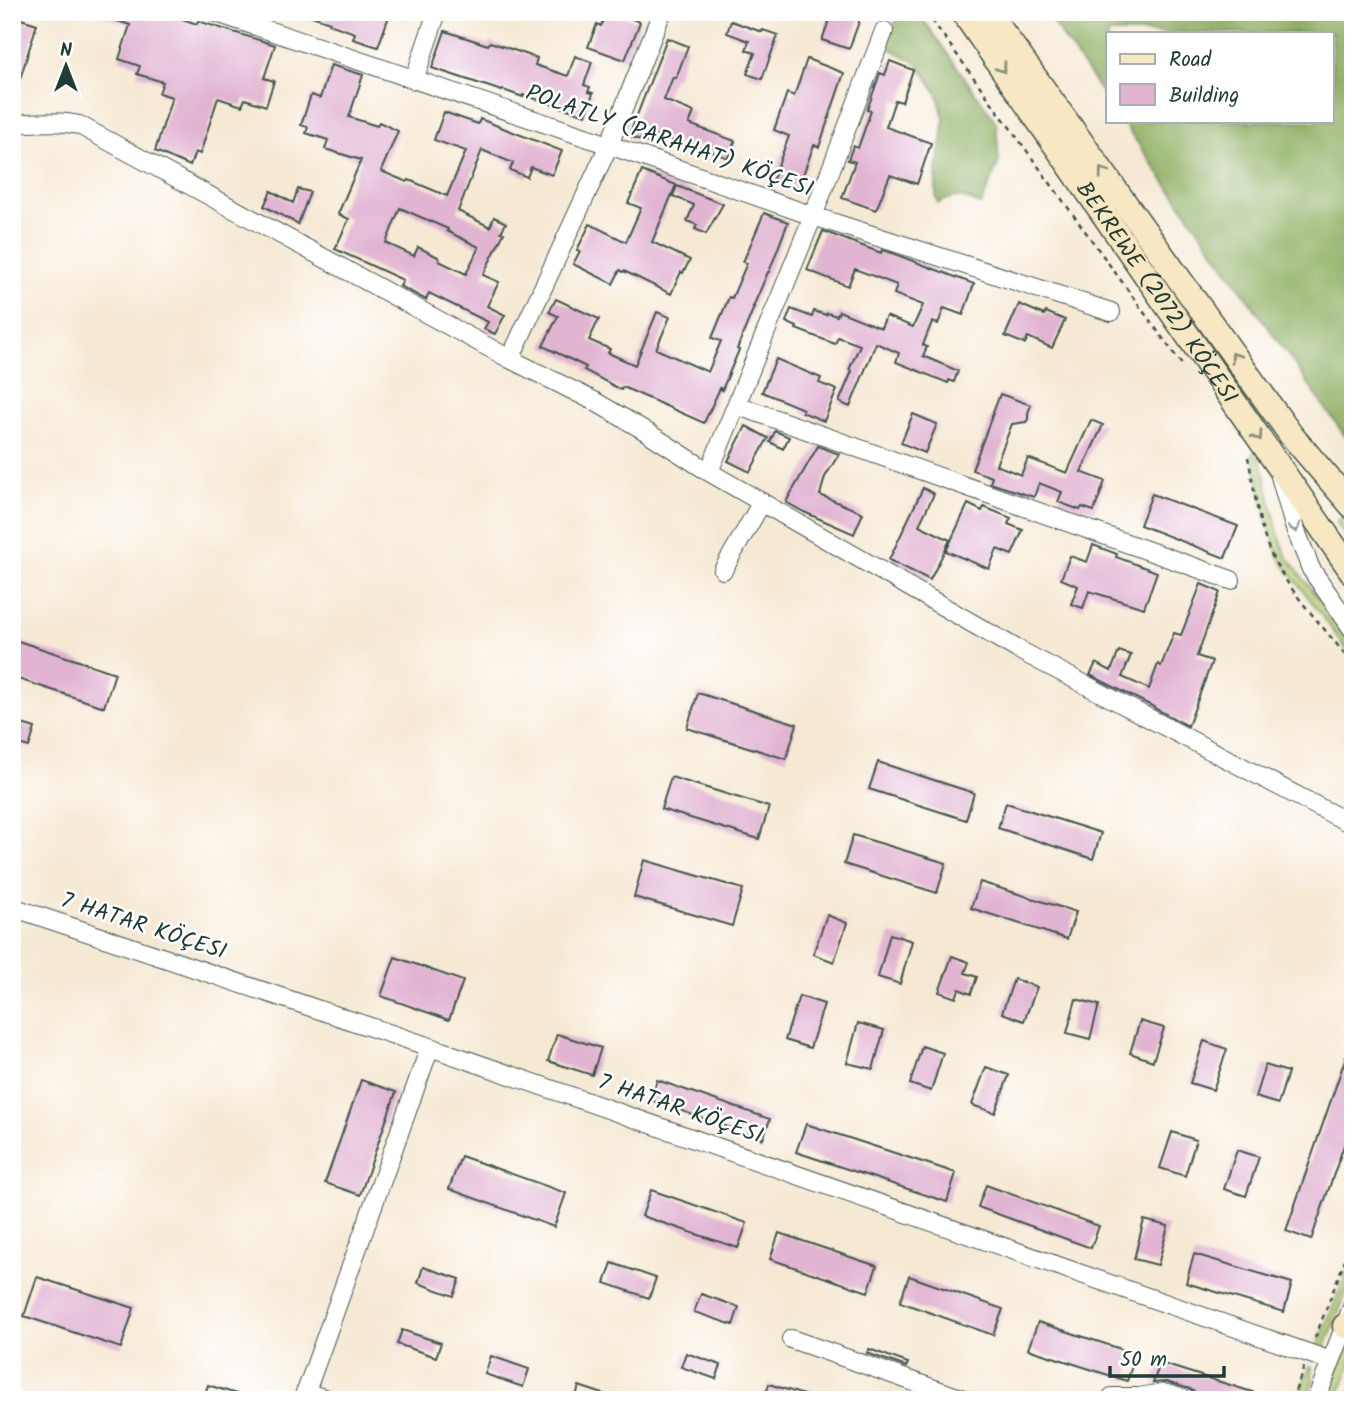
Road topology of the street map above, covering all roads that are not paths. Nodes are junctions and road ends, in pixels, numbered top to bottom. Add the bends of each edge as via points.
1 (214, 12) edge
2 (437, 12) edge
3 (663, 12) edge
4 (963, 12) edge
5 (988, 12) edge
6 (884, 31) dead end
7 (414, 80) junction
8 (12, 124) edge
9 (610, 145) junction
10 (813, 216) junction
11 (1111, 312) dead end
12 (510, 359) junction
13 (736, 405) junction
14 (1276, 462) junction
15 (709, 472) junction
16 (762, 502) junction
17 (1353, 507) edge
18 (723, 570) dead end
19 (1353, 573) edge
20 (1231, 580) dead end
21 (1353, 630) edge
22 (1353, 825) edge
23 (12, 907) edge
24 (430, 1046) junction
25 (1350, 1317) edge
26 (791, 1339) dead end
27 (1331, 1361) junction
28 (304, 1396) edge
29 (330, 1400) edge
30 (966, 1400) edge
31 (1111, 1400) edge
32 (1187, 1400) edge
33 (1316, 1400) edge

1 - 7 street, POLATLY (PARAHAT) KÖÇESI
2 - 7 street
3 - 9 street
4 -> 14 main road, BEKREWE (2072) KÖÇESI
17 -> 5 main road, BEKREWE (2072) KÖÇESI via 1291,435
6 - 10 street
7 - 9 street, POLATLY (PARAHAT) KÖÇESI
8 - 12 street via 79,125
9 - 10 street, POLATLY (PARAHAT) KÖÇESI
9 - 12 street
10 - 11 street, POLATLY (PARAHAT) KÖÇESI
10 - 13 street
12 - 15 street via 594,401
13 - 15 street
13 - 20 street
14 - 19 main road, BEKREWE (2072) KÖÇESI
14 -> 21 street via 1311,569
15 - 16 street
16 - 18 street
16 - 22 street via 1017,649
23 - 24 street, 7 HATAR KÖÇESI
24 - 27 street, 7 HATAR KÖÇESI
24 - 28 street
25 - 27 street
26 - 30 street
27 - 33 street
28 - 29 street
31 - 32 street via 1163,1393

